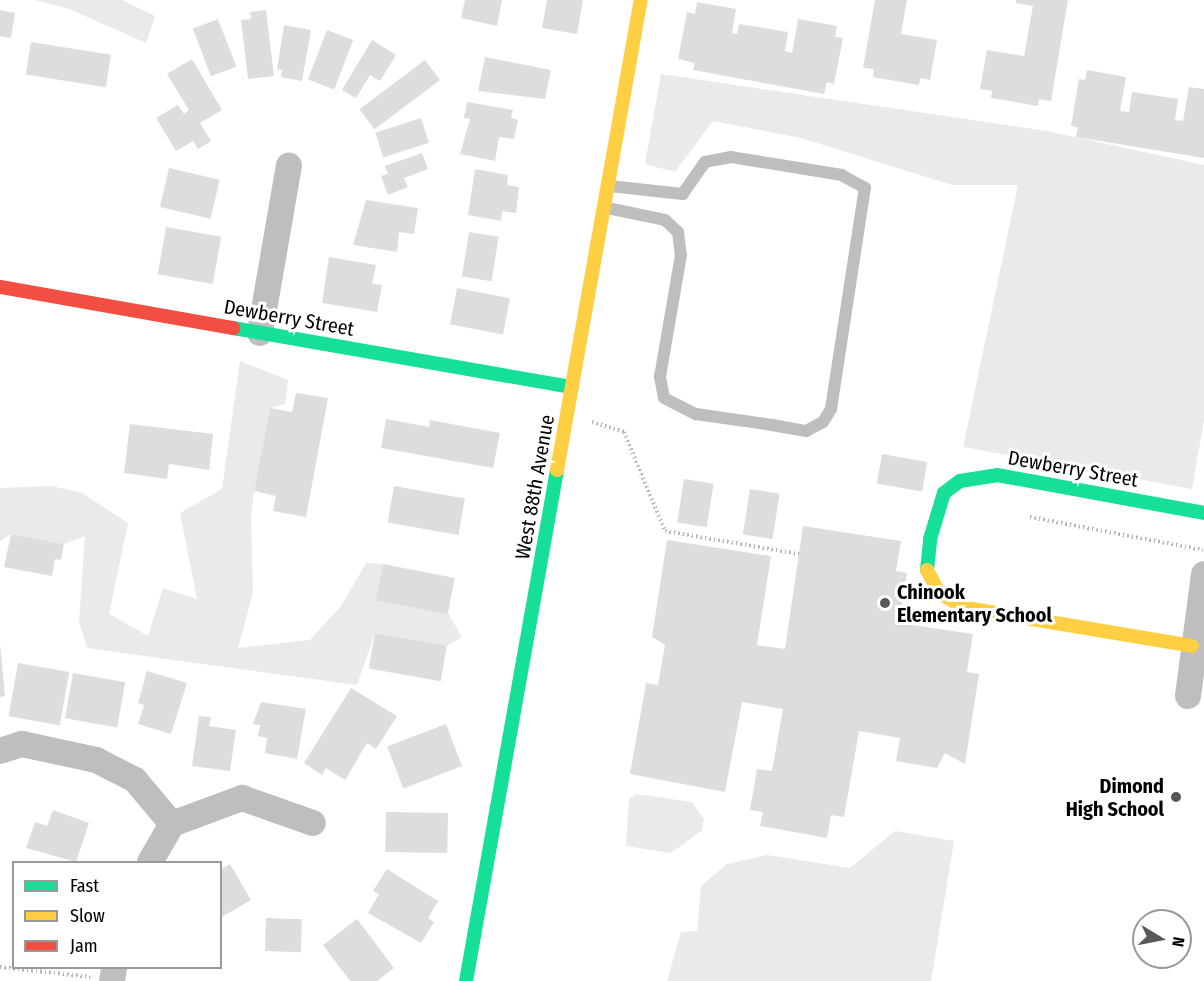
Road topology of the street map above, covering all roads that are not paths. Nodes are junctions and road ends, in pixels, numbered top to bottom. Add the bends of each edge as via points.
1 (641, 0) edge
2 (289, 165) dead end
3 (608, 186) junction
4 (610, 209) junction
5 (0, 287) edge
6 (260, 333) junction
7 (572, 387) junction
8 (1204, 513) edge
9 (1204, 574) edge
10 (1191, 646) junction
11 (1188, 696) dead end
12 (0, 751) edge
13 (313, 823) dead end
14 (172, 824) junction
15 (151, 861) edge
16 (466, 981) edge

1 - 3 street, West 88th Avenue
2 - 6 street
3 - 4 street, West 88th Avenue
3 - 4 lane via 683,194 705,162 731,157 842,175 865,188 833,399 823,422 806,430 696,414 664,398 660,377 681,255 678,232 665,220
4 - 7 street, West 88th Avenue
5 - 6 street, Dewberry Street
6 - 7 street, Dewberry Street
7 - 16 street, West 88th Avenue
8 - 10 street, Dewberry Street via 997,475 960,481 945,494 930,539 926,568 939,593 966,608
9 - 10 street
10 - 11 street
12 - 14 street via 22,744 96,760 135,780
13 - 14 street via 242,798
14 - 15 street

